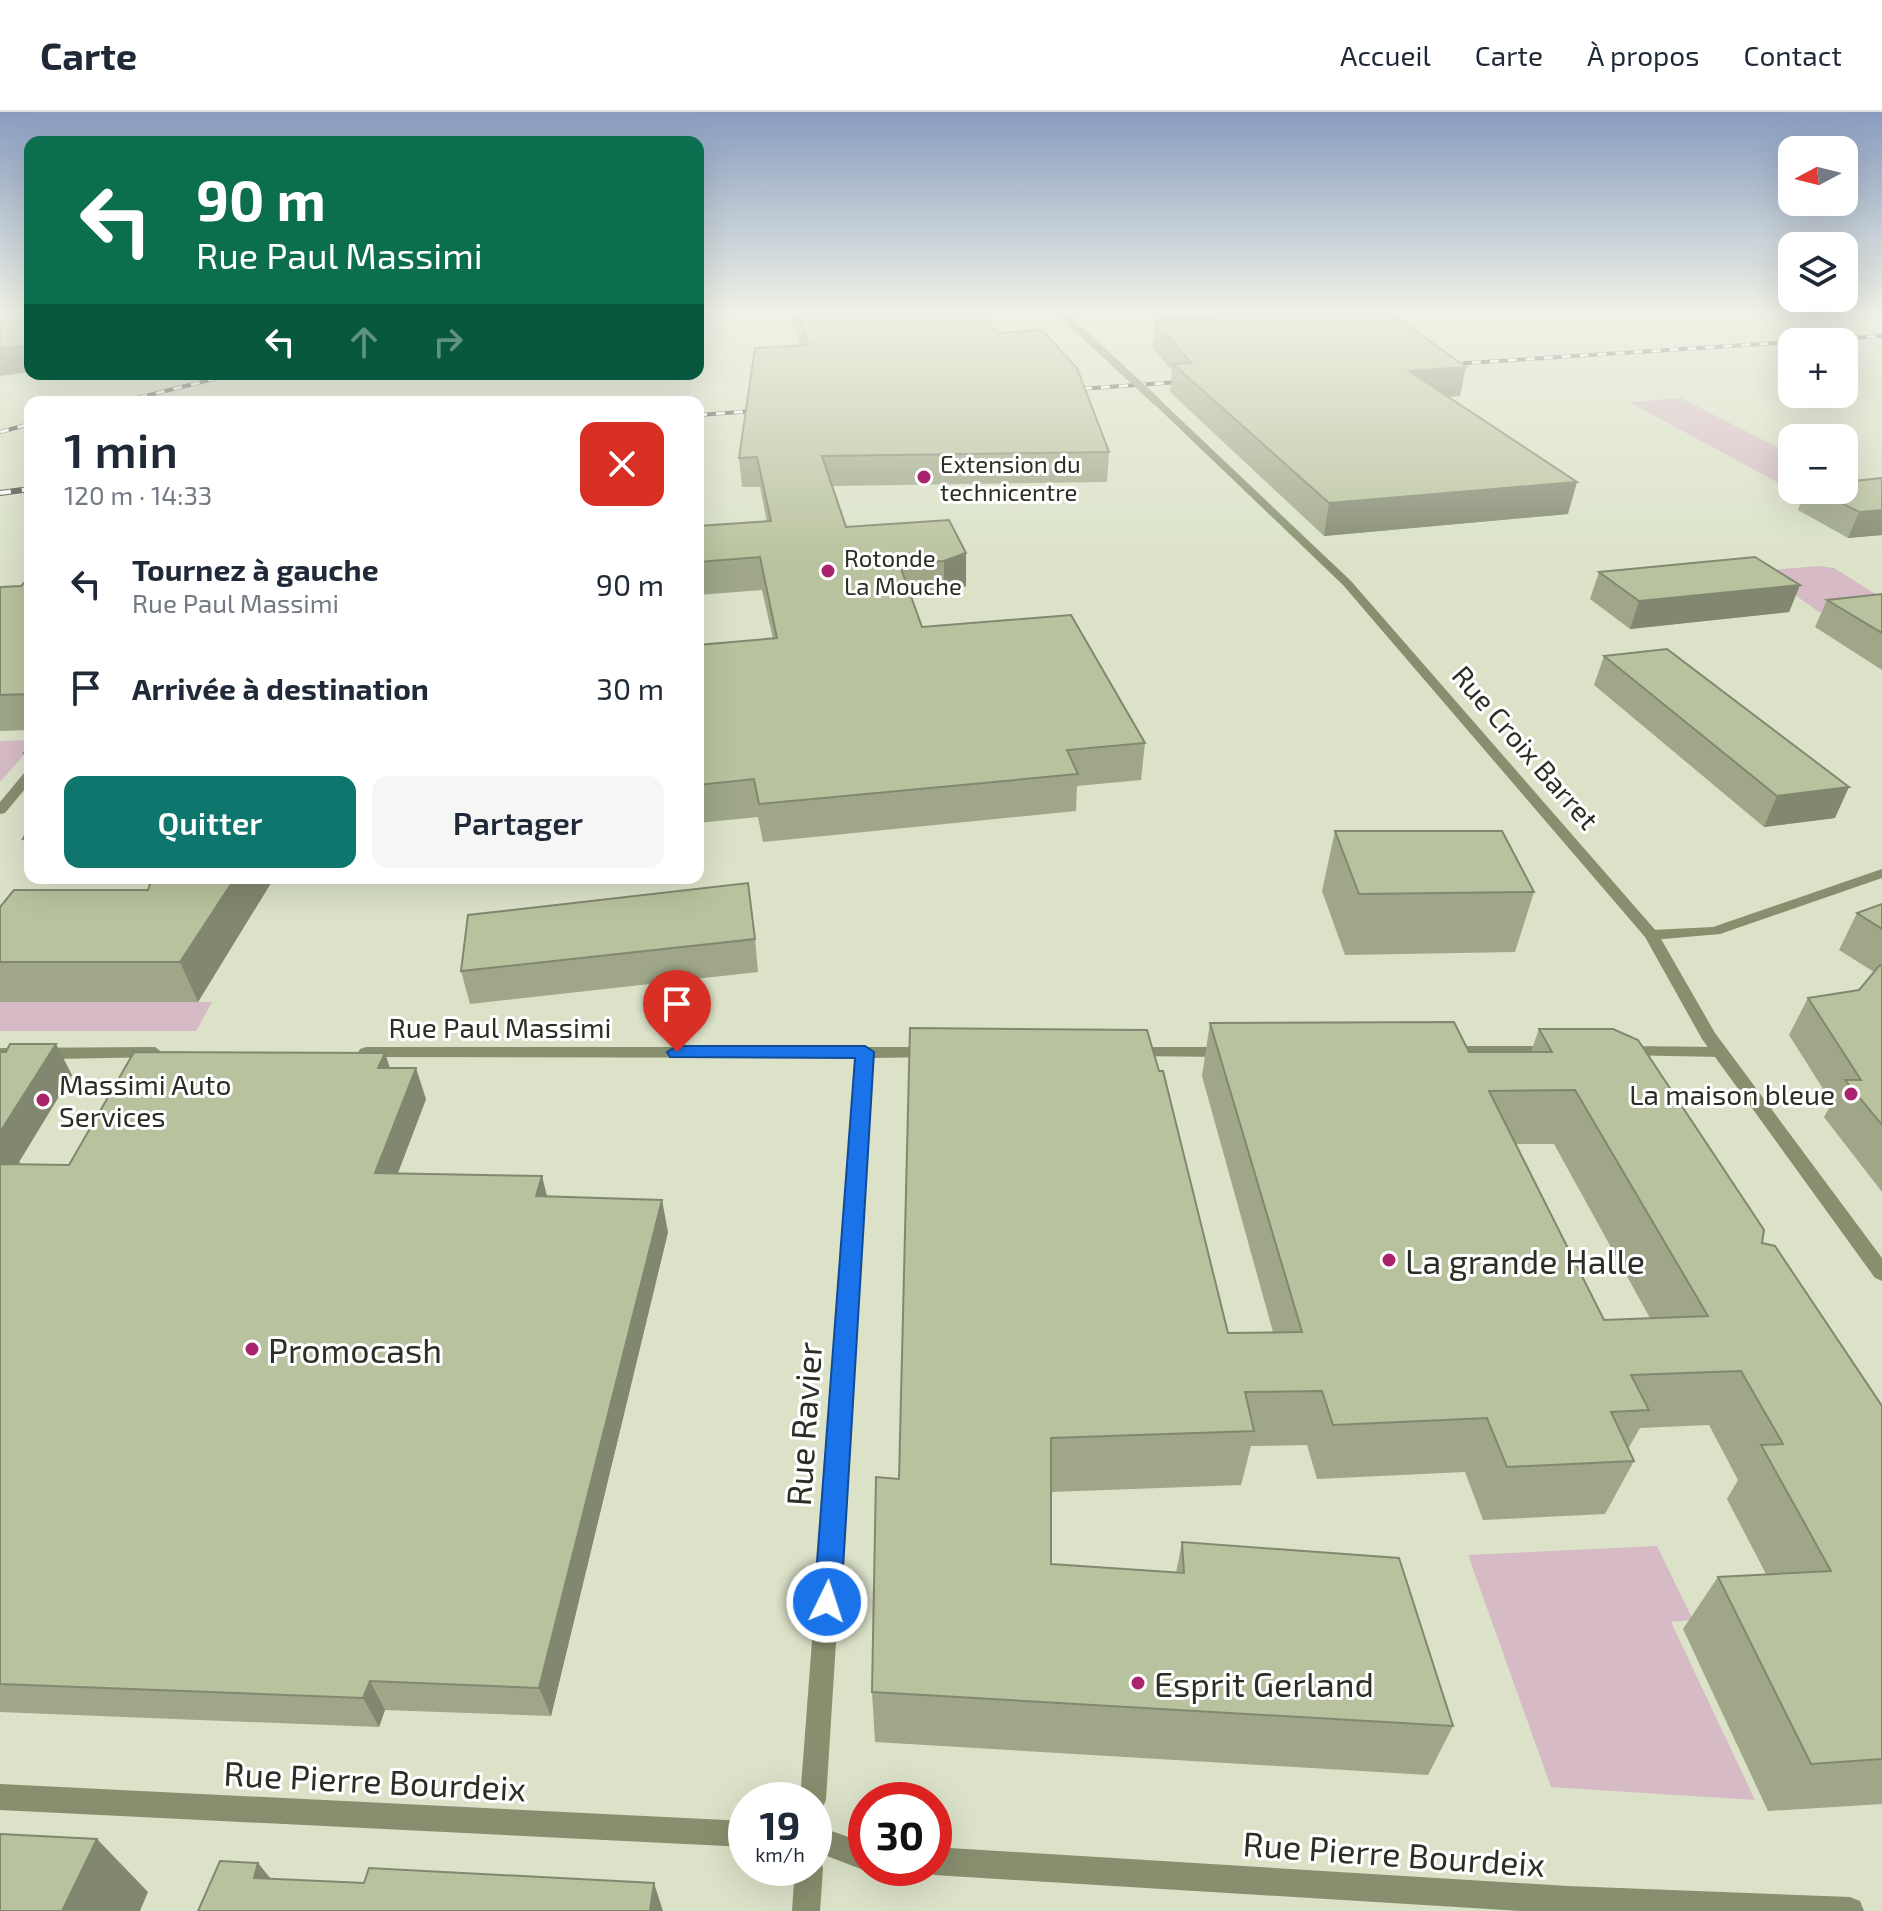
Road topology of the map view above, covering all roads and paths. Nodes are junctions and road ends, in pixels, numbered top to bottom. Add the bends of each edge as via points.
1 (1152, 397) edge
2 (24, 782) edge
3 (0, 810) edge
4 (1882, 873) edge
5 (1652, 935) junction
6 (1431, 1051) edge
7 (1567, 1051) edge
8 (1613, 1051) edge
9 (865, 1052) junction
10 (943, 1052) edge
11 (1117, 1052) edge
12 (1243, 1052) edge
13 (1721, 1052) junction
14 (175, 1053) edge
15 (348, 1053) edge
16 (0, 1054) edge
17 (1882, 1273) edge
18 (814, 1782) edge
19 (0, 1797) edge
20 (728, 1833) edge
21 (952, 1862) edge
22 (808, 1886) edge
23 (806, 1911) edge
24 (1850, 1911) edge

1 - 5 street, Rue Croix Barret, bridge via 1347,583
2 - 3 street
4 - 5 street via 1715,931
5 - 13 street, Rue Croix Barret
6 - 7 street
8 - 13 street
9 - 10 street, Rue Paul Massimi
9 - 15 street, Rue Paul Massimi
9 - 18 street, Rue Ravier
11 - 12 street
13 - 17 street, Rue Croix Barret
14 - 16 street
19 - 20 street, Rue Pierre Bourdeix
21 - 24 street, Rue Pierre Bourdeix via 1568,1900
22 - 23 street

